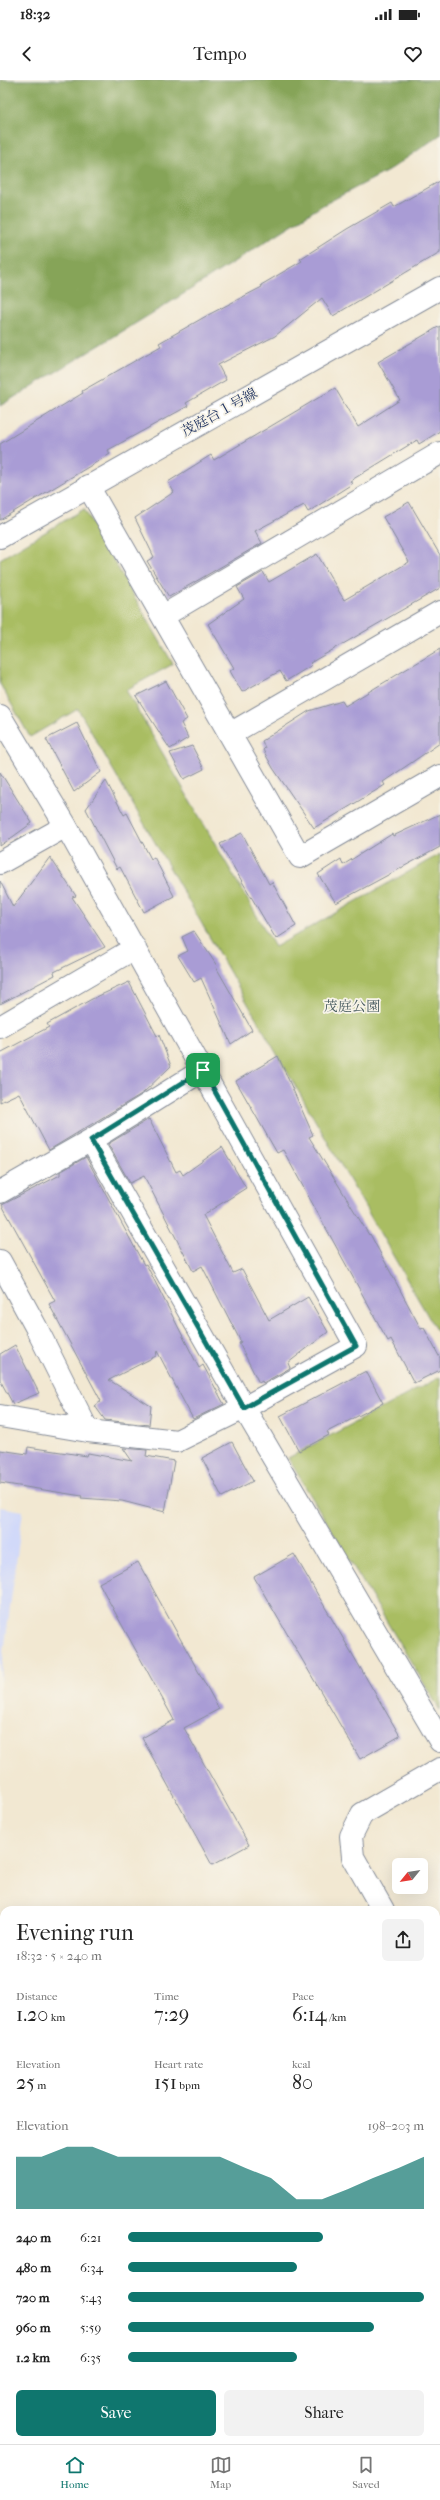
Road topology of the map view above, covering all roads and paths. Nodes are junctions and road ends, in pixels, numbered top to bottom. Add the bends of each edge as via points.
1 (440, 288) edge
2 (440, 453) edge
3 (88, 486) junction
4 (0, 537) edge
5 (440, 612) edge
6 (163, 616) junction
7 (0, 716) edge
8 (230, 734) junction
9 (440, 776) edge
10 (66, 826) junction
11 (0, 863) edge
12 (135, 948) junction
13 (0, 1027) edge
14 (203, 1070) junction
15 (91, 1140) junction
16 (0, 1192) edge
17 (0, 1261) edge
18 (244, 1408) junction
19 (0, 1416) edge
20 (88, 1431) junction
21 (440, 1741) edge
22 (440, 1768) edge
23 (382, 1906) edge

1 - 3 street, 茂庭台１号線
2 - 6 street
3 - 4 street, 茂庭台１号線
3 - 6 street
5 - 8 street
6 - 8 street
7 - 10 street
8 - 9 street via 300,857
10 - 11 street
10 - 12 street
12 - 13 street
12 - 14 street
14 - 15 street
14 - 18 street via 356,1346
15 - 16 street
15 - 18 street
17 - 20 street
18 - 20 street via 176,1441
18 - 21 street
19 - 20 street
22 - 23 street via 362,1814 351,1836 352,1857

